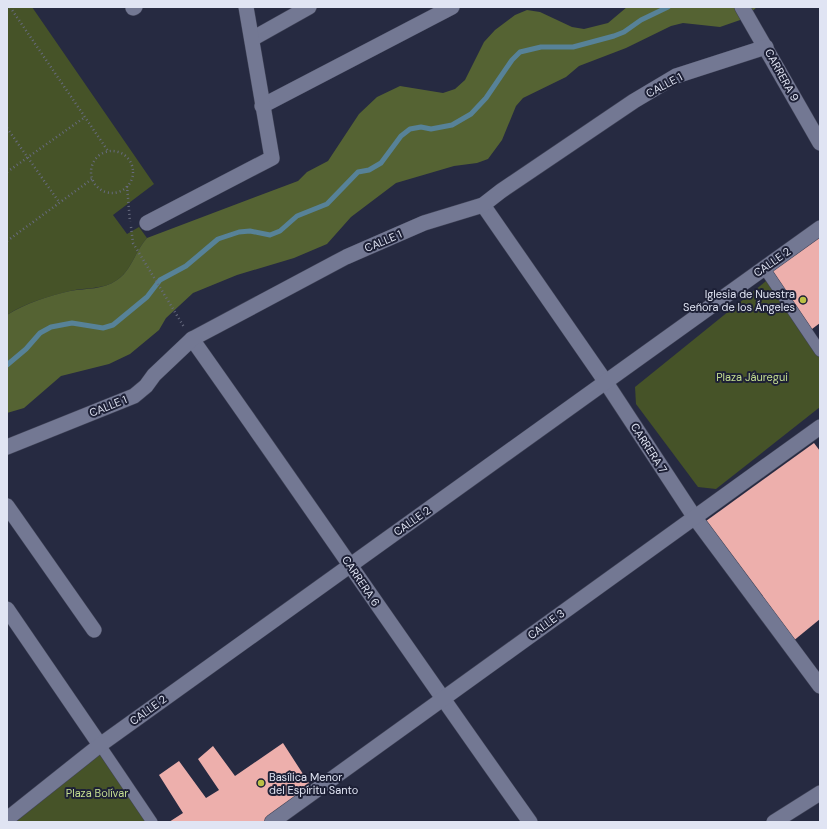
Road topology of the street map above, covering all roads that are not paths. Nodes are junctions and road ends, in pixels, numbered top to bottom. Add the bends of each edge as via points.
1 (246, 7) edge
2 (309, 7) edge
3 (742, 7) edge
4 (449, 8) edge
5 (252, 39) junction
6 (766, 47) junction
7 (262, 106) junction
8 (820, 143) edge
9 (483, 205) junction
10 (147, 222) dead end
11 (820, 228) edge
12 (764, 268) junction
13 (189, 334) junction
14 (820, 351) edge
15 (605, 381) junction
16 (820, 427) edge
17 (7, 447) edge
18 (7, 506) edge
19 (695, 518) junction
20 (350, 565) junction
21 (7, 609) edge
22 (94, 630) dead end
23 (820, 686) edge
24 (442, 699) junction
25 (100, 745) junction
26 (820, 792) edge
27 (7, 819) edge
28 (152, 822) edge
29 (272, 822) edge
30 (530, 822) edge
31 (774, 822) edge

1 - 5 street
2 - 5 street
3 - 6 street, CARRERA 9
4 - 7 street
5 - 7 street
6 - 8 street, CARRERA 9
6 - 9 street, CALLE 1 via 676,76 634,101 501,190
7 - 10 street via 272,158
9 - 13 street, CALLE 1 via 424,223 346,256
9 - 15 street, CARRERA 7
11 - 12 street, CALLE 2
12 - 14 street
12 - 15 street, CALLE 2
13 - 17 street, CALLE 1 via 146,386 134,396
13 - 20 street, CARRERA 6
15 - 19 street, CARRERA 7
15 - 20 street, CALLE 2
16 - 19 street, CALLE 3
18 - 22 street
19 - 23 street, CARRERA 7
19 - 24 street, CALLE 3
20 - 24 street, CARRERA 6
20 - 25 street, CALLE 2
21 - 25 street
24 - 29 street, CALLE 3
24 - 30 street, CARRERA 6
25 - 27 street, CALLE 2
25 - 28 street
26 - 31 street

